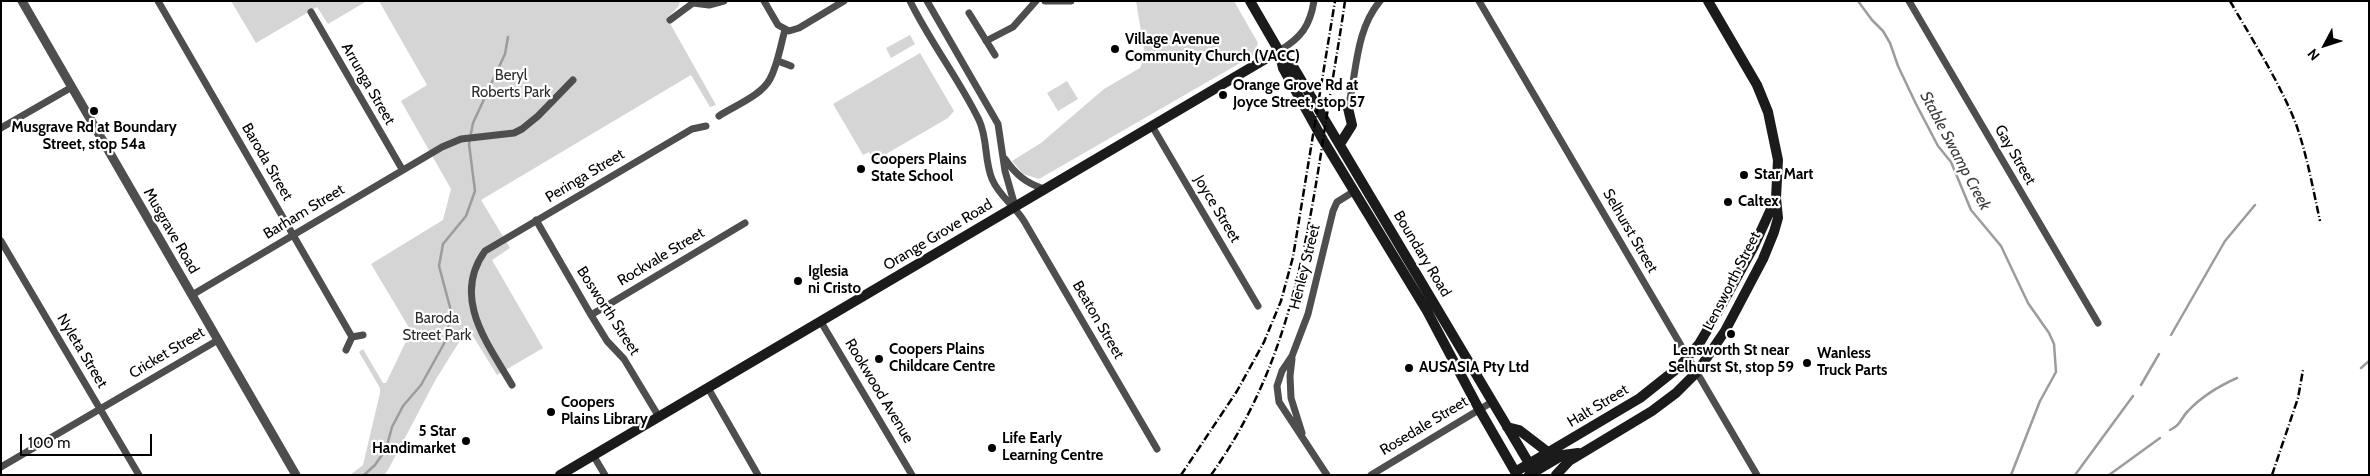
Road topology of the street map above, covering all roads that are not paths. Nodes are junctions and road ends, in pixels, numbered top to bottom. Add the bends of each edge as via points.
1 (22, 1) edge
2 (158, 1) edge
3 (724, 1) edge
4 (764, 1) edge
5 (844, 1) edge
6 (910, 1) edge
7 (927, 1) edge
8 (1036, 1) edge
9 (1045, 1) edge
10 (1071, 1) edge
11 (1250, 1) edge
12 (1314, 1) edge
13 (1380, 1) edge
14 (1479, 1) edge
15 (1708, 1) edge
16 (1909, 1) edge
17 (692, 2) edge
18 (311, 12) dead end
19 (969, 13) dead end
20 (670, 20) dead end
21 (785, 30) junction
22 (986, 41) junction
23 (1279, 51) junction
24 (995, 55) dead end
25 (778, 60) junction
26 (791, 66) dead end
27 (573, 80) dead end
28 (72, 87) junction
29 (1348, 108) joint
30 (719, 116) dead end
31 (706, 126) dead end
32 (1152, 126) junction
33 (1, 128) edge
34 (1340, 144) junction
35 (1005, 158) junction
36 (402, 169) junction
37 (1044, 189) junction
38 (1353, 192) junction
39 (1776, 198) junction
40 (1015, 206) junction
41 (536, 220) junction
42 (745, 223) dead end
43 (293, 234) junction
44 (1, 241) edge
45 (192, 295) junction
46 (1258, 306) dead end
47 (591, 316) junction
48 (821, 322) junction
49 (2098, 323) dead end
50 (363, 335) dead end
51 (352, 337) junction
52 (218, 340) junction
53 (346, 350) dead end
54 (1292, 356) junction
55 (1688, 358) junction
56 (1697, 372) junction
57 (512, 385) dead end
58 (708, 388) junction
59 (1492, 402) junction
60 (100, 409) junction
61 (1478, 409) junction
62 (659, 417) junction
63 (1507, 427) junction
64 (1302, 433) junction
65 (1157, 448) dead end
66 (1584, 452) junction
67 (1549, 453) junction
68 (593, 455) junction
69 (1, 467) edge
70 (1532, 471) edge
71 (1516, 473) edge
72 (140, 475) edge
73 (296, 475) edge
74 (560, 475) edge
75 (605, 475) edge
76 (758, 475) edge
77 (912, 475) edge
78 (1327, 475) edge
79 (1371, 475) edge
80 (1556, 475) edge
81 (1757, 475) edge

1 - 28 street, Musgrave Road
2 - 43 street, Baroda Street
3 - 17 street via 709,5
4 - 21 street via 778,25
5 - 21 street via 799,28
6 - 40 street via 981,124 992,181 1002,196
7 - 35 street via 998,124
8 - 22 street via 1013,26
9 - 10 street
11 - 23 main road, Boundary Road
12 - 23 street via 1303,34
13 - 29 street via 1362,33
14 - 55 street, Selhurst Street
15 - 39 main road, Lensworth Street via 1757,85 1768,112 1778,160
16 - 49 street, Gay Street
17 - 20 street
18 - 36 street, Arrunga Street
19 - 22 street
21 - 25 street
22 - 24 street
23 - 32 main road, Orange Grove Road
23 - 34 main road, Boundary Road via 1291,63
23 - 38 main road, Boundary Road via 1286,72
25 - 26 street
25 - 30 street via 769,81 760,90
27 - 36 street, Barham Street via 522,129 514,133 461,139
28 - 33 street
28 - 45 street, Musgrave Road
29 - 34 main road via 1352,125
31 - 41 street, Peringa Street via 692,129
32 - 37 main road, Orange Grove Road
32 - 46 street, Joyce Street
34 - 59 main road, Boundary Road
35 - 37 street via 1014,172 1029,184
35 - 40 street
36 - 43 street, Barham Street
37 - 40 main road, Orange Grove Road
38 - 54 street, Henley Street via 1338,202 1333,211 1308,314
38 - 61 main road, Boundary Road via 1427,311
39 - 55 main road, Lensworth Street via 1715,317
39 - 56 main road, Lensworth Street via 1778,218 1763,259 1725,331
40 - 48 main road, Orange Grove Road
40 - 65 street, Beaton Street
41 - 47 street, Bosworth Street
41 - 57 street, Peringa Street via 485,251 476,267 470,299 475,319
42 - 47 street, Rockvale Street
43 - 45 street, Barham Street
43 - 51 street, Baroda Street
44 - 60 street, Nyleta Street
45 - 52 street, Musgrave Road
47 - 62 street, Bosworth Street via 607,341 624,359
48 - 58 main road, Orange Grove Road
48 - 77 street, Rookwood Avenue
50 - 51 street
51 - 53 street
52 - 60 street, Cricket Street
52 - 73 street, Musgrave Road
54 - 64 street, Henley Street via 1290,390
54 - 64 street, Henley Street via 1278,381 1277,394 1293,425
55 - 56 street, Selhurst Street
55 - 67 main road, Halt Street via 1655,389
56 - 66 main road, Halt Street via 1652,412
56 - 81 street, Selhurst Street
58 - 62 main road, Orange Grove Road
58 - 76 street
59 - 61 street, Rosedale Street
59 - 63 main road, Boundary Road
60 - 69 street, Cricket Street
60 - 72 street, Nyleta Street
61 - 71 main road, Boundary Road
61 - 79 street, Rosedale Street
62 - 68 main road, Orange Grove Road
63 - 67 main road via 1519,430
63 - 70 main road, Boundary Road
64 - 78 street, Henley Street
66 - 70 main road, Halt Street via 1563,455
66 - 80 main road via 1566,463
67 - 70 main road, Halt Street
68 - 74 main road, Orange Grove Road
68 - 75 street
70 - 71 main road, Halt Street

